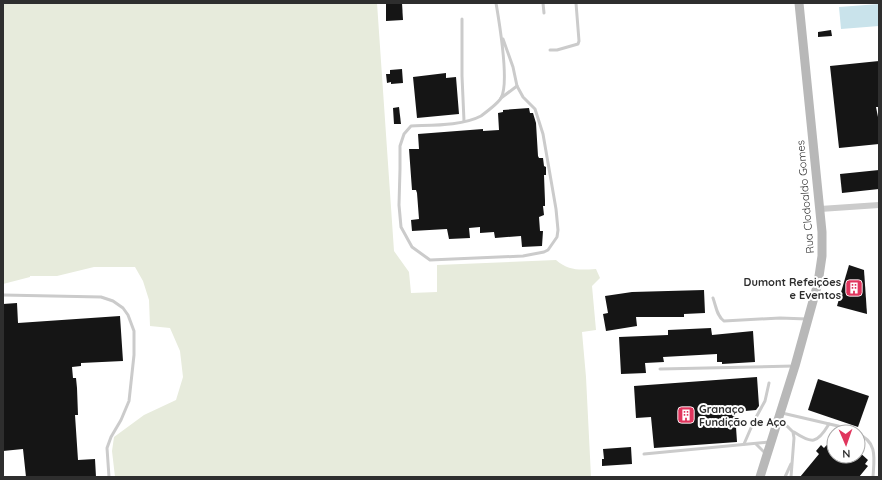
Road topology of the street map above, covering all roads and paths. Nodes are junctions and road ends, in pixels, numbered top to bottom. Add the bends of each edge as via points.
1 (496, 3) edge
2 (543, 3) edge
3 (576, 3) edge
4 (798, 3) edge
5 (544, 13) dead end
6 (462, 19) dead end
7 (503, 39) junction
8 (550, 50) dead end
9 (517, 86) junction
10 (501, 98) junction
11 (464, 121) junction
12 (879, 205) edge
13 (820, 209) junction
14 (3, 295) edge
15 (713, 298) dead end
16 (809, 319) junction
17 (795, 366) junction
18 (660, 369) dead end
19 (770, 383) dead end
20 (780, 412) junction
21 (777, 423) junction
22 (829, 424) edge
23 (826, 429) edge
24 (794, 432) junction
25 (866, 439) edge
26 (772, 441) junction
27 (744, 444) junction
28 (756, 444) junction
29 (644, 454) dead end
30 (767, 455) junction
31 (792, 463) junction
32 (109, 477) edge
33 (760, 477) edge
34 (785, 477) edge
35 (791, 477) edge
36 (874, 477) edge

1 - 7 lane
2 - 5 lane
3 - 8 lane via 578,44
4 - 13 main road, Rua Clodoaldo Gomes
6 - 11 lane
7 - 9 lane
7 - 10 lane via 504,86
9 - 10 lane
9 - 11 lane via 536,109 543,134 558,230 557,237 548,250 523,256 430,260 412,247 401,227 399,205 400,146 404,134 411,126
10 - 11 lane via 481,116
12 - 13 street
13 - 16 main road, Rua Clodoaldo Gomes via 823,245 821,268
14 - 32 lane via 101,297 114,301 128,315 134,332 129,401 107,448
15 - 16 lane via 718,315 724,321
16 - 17 main road, Rua Clodoaldo Gomes
17 - 18 lane
17 - 20 main road, Rua Clodoaldo Gomes
19 - 27 lane via 765,401
20 - 21 main road, Rua Clodoaldo Gomes
20 - 22 lane
21 - 24 lane via 787,426
21 - 26 main road, Rua Clodoaldo Gomes
23 - 24 lane via 817,440 812,441
24 - 31 lane
25 - 36 lane via 874,450
26 - 28 lane
26 - 30 main road, Rua Clodoaldo Gomes
27 - 28 lane
27 - 29 lane
28 - 30 lane
30 - 33 main road, Rua Clodoaldo Gomes
31 - 34 lane
31 - 35 lane

